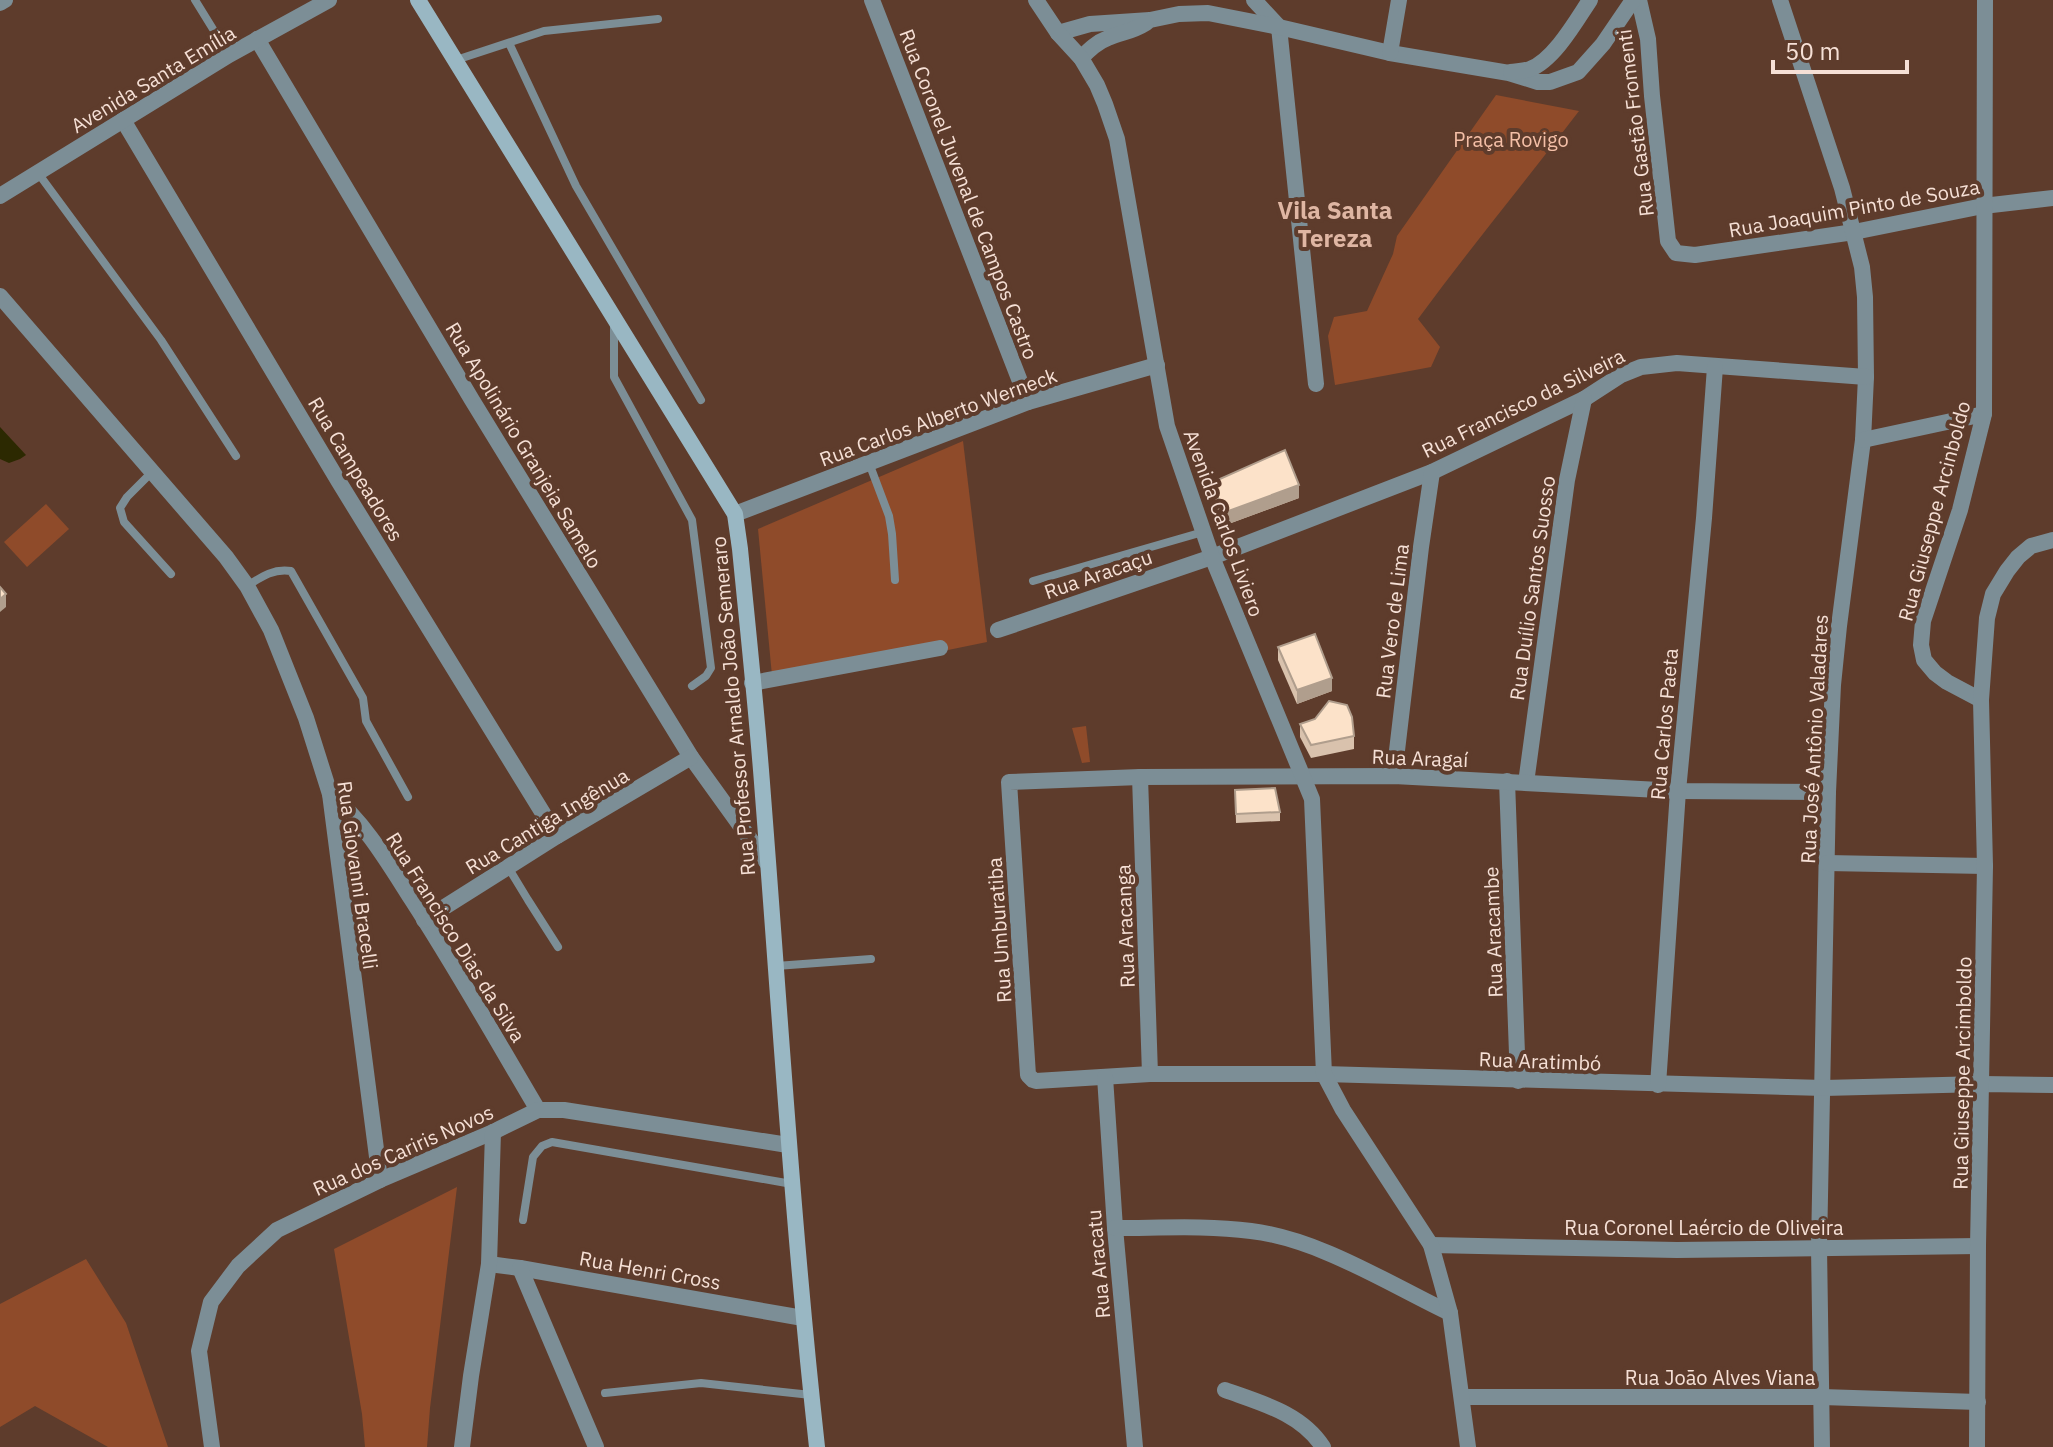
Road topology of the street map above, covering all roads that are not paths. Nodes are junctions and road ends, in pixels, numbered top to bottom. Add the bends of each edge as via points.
1 (5, 0) edge
2 (195, 0) edge
3 (329, 0) edge
4 (418, 0) edge
5 (872, 0) edge
6 (1036, 0) edge
7 (1254, 0) edge
8 (1399, 0) edge
9 (1590, 0) edge
10 (1636, 0) edge
11 (1985, 0) edge
12 (1785, 1) edge
13 (0, 3) edge
14 (658, 19) dead end
15 (1150, 20) junction
16 (1279, 27) junction
17 (1058, 33) junction
18 (257, 39) junction
19 (509, 43) junction
20 (1390, 53) junction
21 (229, 55) junction
22 (1081, 58) junction
23 (456, 60) junction
24 (1509, 73) junction
25 (123, 120) junction
26 (38, 173) junction
27 (0, 196) edge
28 (2053, 198) edge
29 (1983, 206) junction
30 (1854, 232) junction
31 (1668, 241) joint
32 (0, 296) edge
33 (614, 316) junction
34 (1157, 365) junction
35 (1715, 367) junction
36 (1866, 377) junction
37 (1316, 384) dead end
38 (1584, 399) junction
39 (701, 400) dead end
40 (1028, 402) junction
41 (1984, 414) junction
42 (1863, 440) junction
43 (236, 456) dead end
44 (869, 463) junction
45 (152, 472) junction
46 (1432, 472) junction
47 (735, 514) junction
48 (1203, 532) junction
49 (2053, 540) edge
50 (1212, 557) junction
51 (171, 574) dead end
52 (895, 580) dead end
53 (1033, 581) dead end
54 (247, 586) junction
55 (998, 630) dead end
56 (940, 648) dead end
57 (752, 683) junction
58 (692, 686) dead end
59 (1981, 700) junction
60 (691, 757) junction
61 (1304, 776) junction
62 (1394, 776) junction
63 (1140, 777) junction
64 (1507, 781) junction
65 (1009, 782) joint
66 (1526, 783) junction
67 (1678, 791) junction
68 (1828, 792) junction
69 (330, 794) junction
70 (408, 797) dead end
71 (557, 836) junction
72 (1827, 863) junction
73 (768, 864) junction
74 (1985, 866) junction
75 (508, 867) junction
76 (424, 920) junction
77 (558, 947) dead end
78 (871, 959) dead end
79 (776, 966) junction
80 (1150, 1074) junction
81 (1324, 1074) junction
82 (1028, 1075) joint
83 (1105, 1077) junction
84 (1518, 1081) junction
85 (1982, 1084) junction
86 (1658, 1085) junction
87 (2053, 1085) edge
88 (1824, 1088) junction
89 (538, 1110) junction
90 (493, 1132) junction
91 (788, 1145) junction
92 (380, 1180) junction
93 (792, 1184) junction
94 (523, 1220) dead end
95 (1115, 1228) junction
96 (1431, 1245) junction
97 (1978, 1246) junction
98 (1819, 1247) junction
99 (489, 1264) junction
100 (520, 1268) junction
101 (1450, 1313) junction
102 (803, 1318) junction
103 (1225, 1390) dead end
104 (605, 1393) dead end
105 (811, 1395) junction
106 (1462, 1397) junction
107 (1822, 1397) junction
108 (1978, 1402) junction
109 (212, 1447) edge
110 (462, 1447) edge
111 (596, 1447) edge
112 (817, 1447) edge
113 (1135, 1447) edge
114 (1323, 1447) edge
115 (1468, 1447) edge
116 (1822, 1447) edge
117 (1977, 1447) edge

1 - 13 street
2 - 21 lane
3 - 18 street, Avenida Santa Emília
4 - 23 main road, Rua Professor Arnaldo João Semeraro
5 - 40 street, Rua Coronel Juvenal de Campos Castro
6 - 17 street, Avenida Carlos Liviero
7 - 16 street
8 - 20 street
9 - 24 street via 1542,62
10 - 24 street via 1578,72 1550,82
10 - 31 street, Rua Gastão Fromenti via 1648,39
11 - 29 street, Rua Giuseppe Arcinboldo
12 - 30 street, Rua José Antônio Valadares
14 - 19 lane via 544,31
15 - 16 street via 1208,13
15 - 17 street via 1090,24
15 - 22 street via 1107,38
16 - 20 street
16 - 37 street
17 - 22 street, Avenida Carlos Liviero
18 - 21 street, Avenida Santa Emília
18 - 60 street, Rua Apolinário Granjeia Samelo
19 - 23 lane
19 - 39 lane via 576,186
20 - 24 street
21 - 25 street, Avenida Santa Emília
22 - 34 street, Avenida Carlos Liviero via 1117,139
23 - 33 main road, Rua Professor Arnaldo João Semeraro
25 - 26 street, Avenida Santa Emília
25 - 71 street, Rua Campeadores
26 - 27 street, Avenida Santa Emília
26 - 43 lane via 161,340
28 - 29 street, Rua Joaquim Pinto de Souza
29 - 30 street, Rua Joaquim Pinto de Souza
29 - 41 street, Rua Giuseppe Arcinboldo
30 - 31 street, Rua Joaquim Pinto de Souza via 1695,255 1676,253
30 - 36 street, Rua José Antônio Valadares via 1865,297
32 - 45 street, Rua Giovanni Bracelli
33 - 47 main road, Rua Professor Arnaldo João Semeraro
33 - 58 lane via 614,377 692,520 711,668
34 - 40 street, Rua Carlos Alberto Werneck
34 - 48 street, Avenida Carlos Liviero via 1167,426
35 - 36 street, Rua Francisco da Silveira
35 - 38 street, Rua Francisco da Silveira via 1641,367
35 - 67 street, Rua Carlos Paeta
36 - 42 street, Rua José Antônio Valadares
38 - 46 street, Rua Francisco da Silveira
38 - 66 street, Rua Duílio Santos Suosso via 1567,480
40 - 44 street, Rua Carlos Alberto Werneck
41 - 42 street
41 - 59 street, Rua Giuseppe Arcinboldo via 1960,510 1923,621 1921,645 1924,660 1935,673
42 - 68 street, Rua José Antônio Valadares via 1833,685
44 - 47 street, Rua Carlos Alberto Werneck
44 - 52 lane via 889,516
45 - 51 lane via 120,508 124,522
45 - 54 street, Rua Giovanni Bracelli
46 - 50 street, Rua Francisco da Silveira
46 - 62 street, Rua Vero de Lima
47 - 57 main road, Rua Professor Arnaldo João Semeraro
48 - 50 street, Avenida Carlos Liviero
48 - 53 lane
49 - 59 street, Rua Giuseppe Arcimboldo via 2031,546 2018,557 1993,594
50 - 55 street, Rua Aracaçu
50 - 61 street, Avenida Carlos Liviero
54 - 69 street, Rua Giovanni Bracelli via 271,630
54 - 70 lane via 282,569 291,571 363,698 366,721
56 - 57 street
57 - 73 main road, Rua Professor Arnaldo João Semeraro
59 - 74 street, Rua Giuseppe Arcimboldo
60 - 71 street, Rua Cantiga Ingênua
60 - 73 street, Rua Apolinário Granjeia Samelo
61 - 62 street, Rua Aragaí
61 - 63 street, Rua Aragaí
61 - 81 street, Avenida Carlos Liviero via 1312,799
62 - 64 street, Rua Aragaí
63 - 65 street, Rua Aragaí
63 - 80 street, Rua Aracanga
64 - 66 street, Rua Aragaí
64 - 84 street, Rua Aracambe
65 - 82 street, Rua Umburatiba
66 - 67 street, Rua Aragaí
67 - 68 street, Rua Aragaí
67 - 86 street, Rua Carlos Paeta
68 - 72 street, Rua José Antônio Valadares
69 - 76 street, Rua Francisco Dias da Silva via 357,819
69 - 92 street, Rua Giovanni Bracelli
71 - 75 street, Rua Cantiga Ingênua
72 - 74 street
72 - 88 street, Rua José Antônio Valadares
73 - 79 main road, Rua Professor Arnaldo João Semeraro
74 - 85 street, Rua Giuseppe Arcimboldo
75 - 76 street, Rua Cantiga Ingênua
75 - 77 lane
76 - 89 street, Rua Francisco Dias da Silva
78 - 79 lane
79 - 91 main road, Rua Professor Arnaldo João Semeraro
80 - 81 street, Rua Aratimbó
80 - 83 street, Rua Aratimbó
81 - 84 street, Rua Aratimbó
81 - 96 street
82 - 83 street, Rua Aratimbó via 1036,1081
83 - 95 street, Rua Aracatu
84 - 86 street, Rua Aratimbó
85 - 87 street, Rua Aratimbó
85 - 88 street, Rua Aratimbó
85 - 97 street, Rua Giuseppe Arcimboldo
86 - 88 street, Rua Aratimbó
88 - 98 street, Rua José Antônio Valadares
89 - 90 street, Rua dos Cariris Novos
89 - 91 street, Rua dos Cariris Novos
90 - 92 street, Rua dos Cariris Novos
90 - 99 street
91 - 93 main road, Rua Professor Arnaldo João Semeraro
92 - 109 street, Rua dos Cariris Novos via 277,1230 238,1266 211,1302 199,1351
93 - 94 lane via 552,1142 533,1157
93 - 102 main road, Rua Professor Arnaldo João Semeraro
95 - 101 street via 1253,1231 1306,1244
95 - 113 street, Rua Aracatu
96 - 98 street, Rua Coronel Laércio de Oliveira
96 - 101 street
97 - 98 street, Rua Coronel Laércio de Oliveira
97 - 108 street, Rua Giuseppe Arcimboldo
98 - 107 street, Rua José Antônio Valadares
99 - 100 street, Rua Henri Cross
99 - 110 street
100 - 102 street, Rua Henri Cross
100 - 111 street
101 - 106 street
102 - 105 main road, Rua Professor Arnaldo João Semeraro
103 - 114 street via 1281,1410
104 - 105 lane via 701,1383
105 - 112 main road, Rua Professor Arnaldo João Semeraro
106 - 107 street, Rua João Alves Viana
106 - 115 street
107 - 108 street, Rua João Alves Viana
107 - 116 street, Rua José Antônio Valadares
108 - 117 street, Rua Giuseppe Arcimboldo

